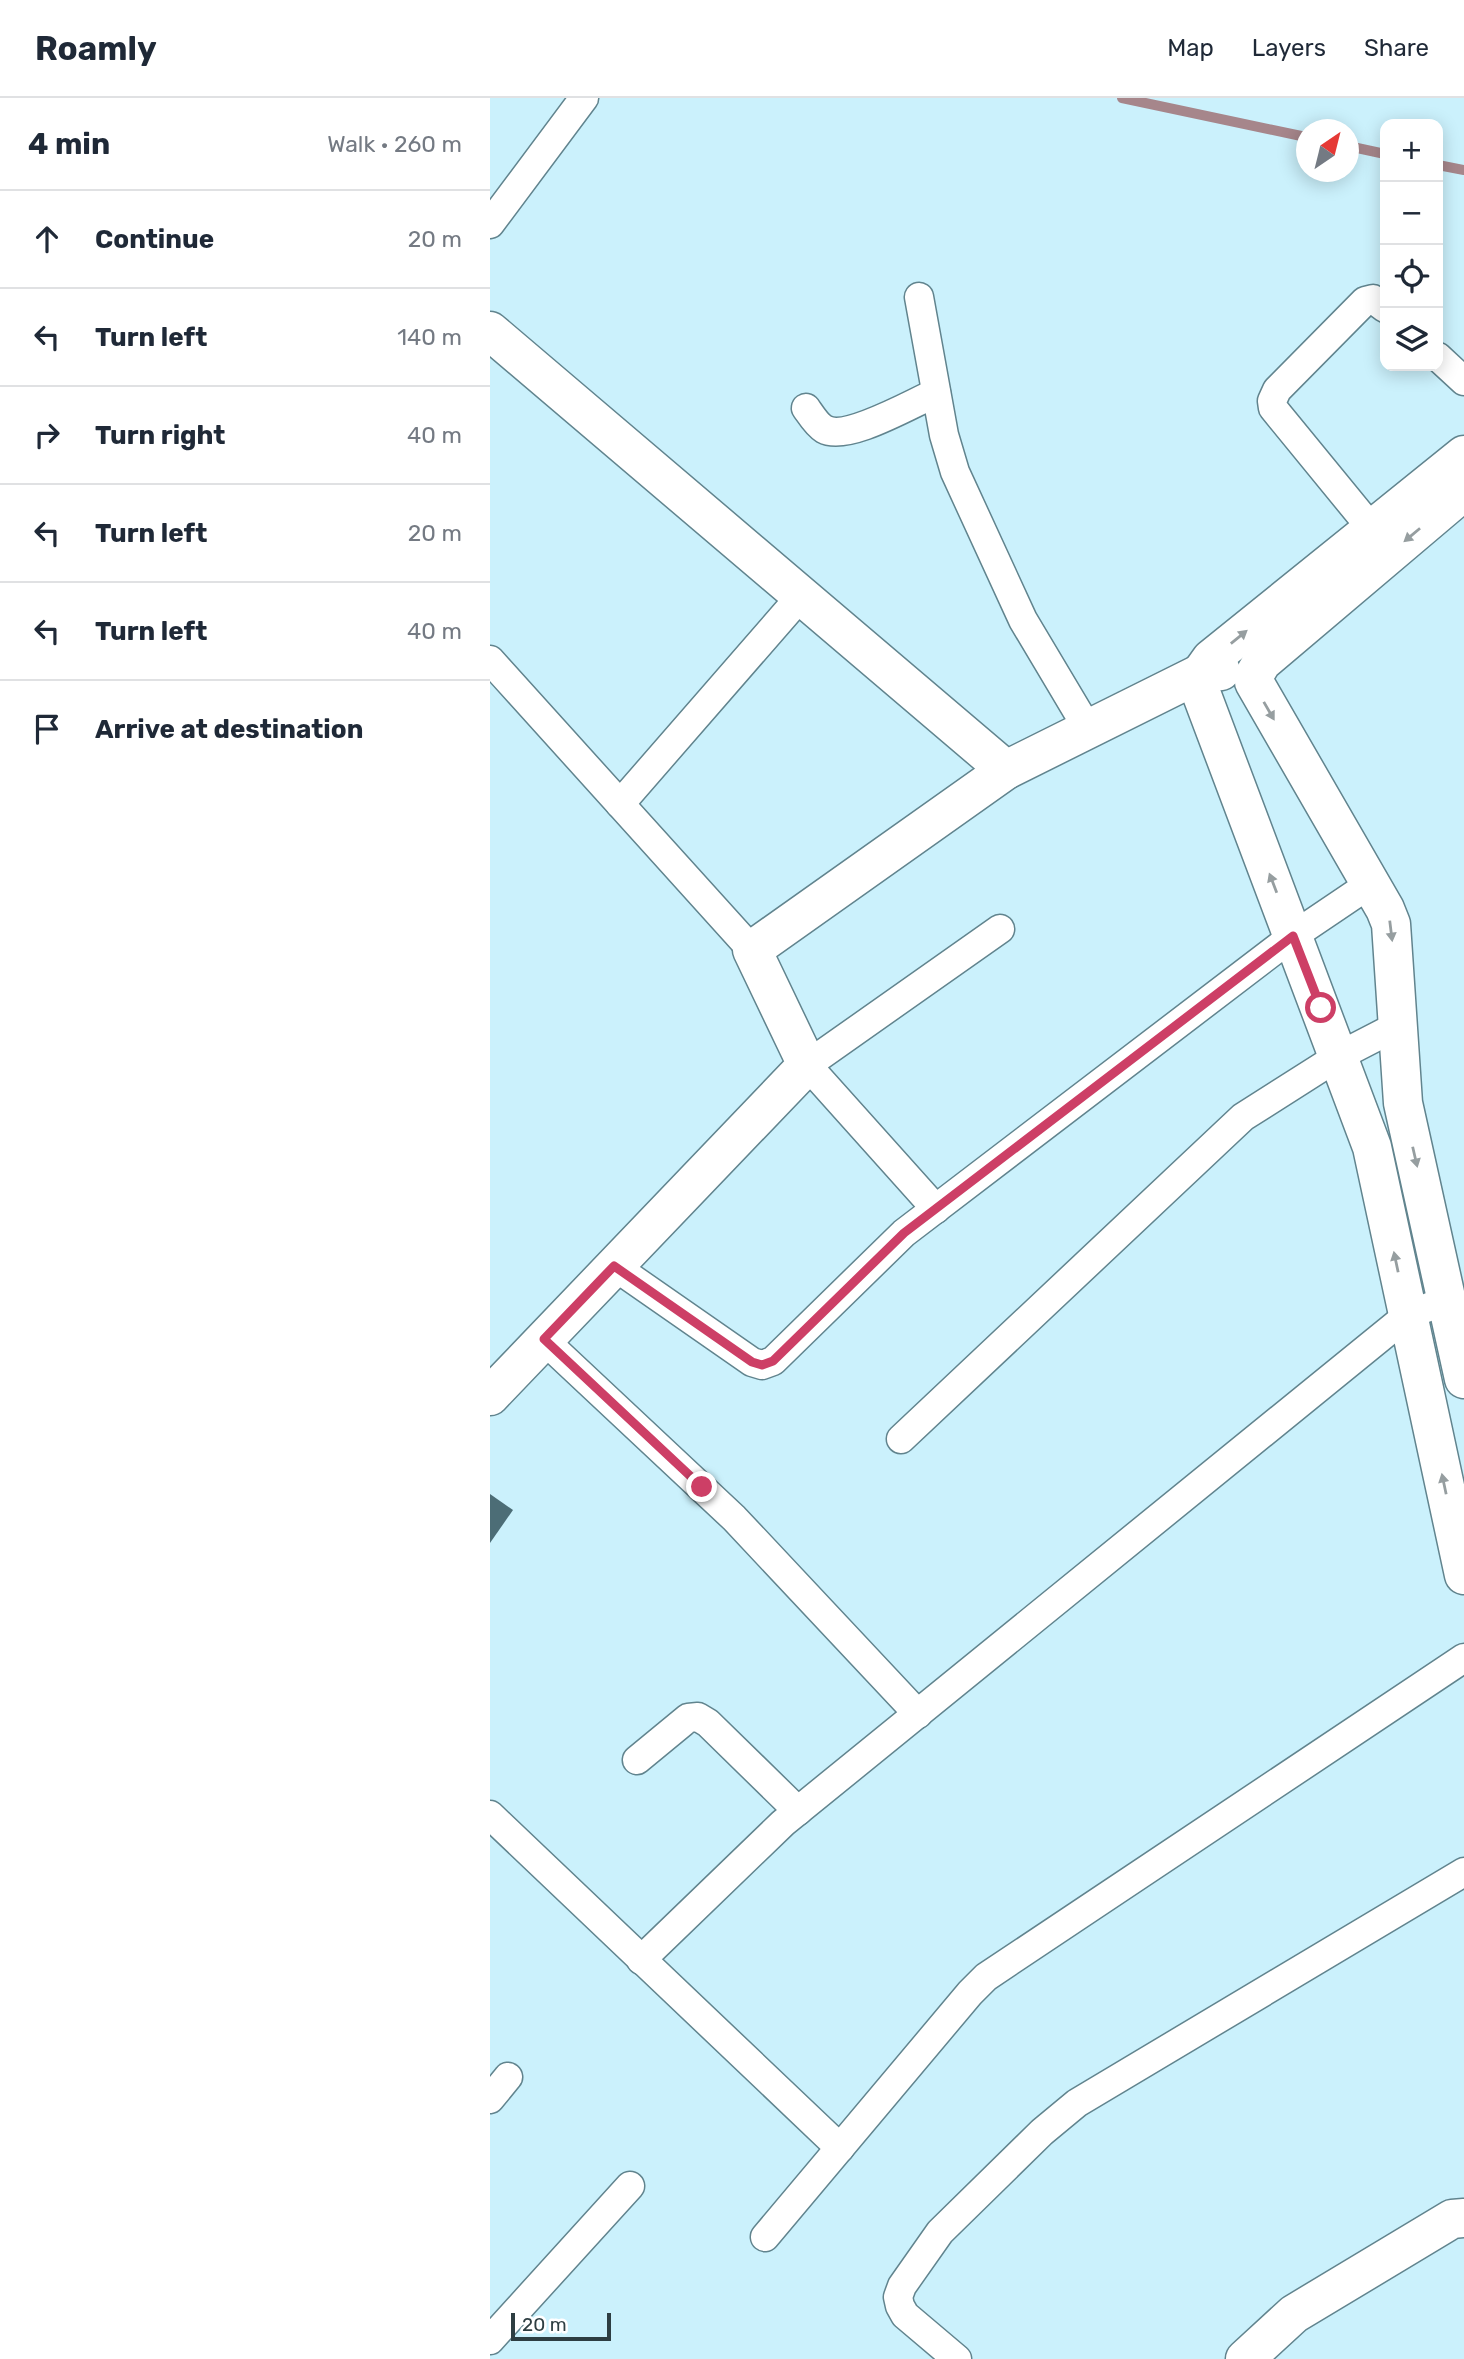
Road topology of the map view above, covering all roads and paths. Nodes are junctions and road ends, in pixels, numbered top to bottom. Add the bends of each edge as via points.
1 (584, 98) edge
2 (490, 224) edge
3 (919, 297) dead end
4 (1384, 308) edge
5 (490, 331) edge
6 (1443, 362) edge
7 (1464, 382) edge
8 (936, 393) junction
9 (806, 408) dead end
10 (1459, 476) edge
11 (1372, 529) junction
12 (801, 596) junction
13 (490, 660) edge
14 (1258, 668) junction
15 (1200, 673) junction
16 (1088, 729) junction
17 (1006, 770) junction
18 (620, 804) junction
19 (1370, 884) junction
20 (1000, 929) dead end
21 (1293, 936) junction
22 (751, 950) junction
23 (1397, 1026) junction
24 (1339, 1056) junction
25 (807, 1065) junction
26 (936, 1209) junction
27 (614, 1266) junction
28 (1447, 1300) junction
29 (1408, 1315) junction
30 (544, 1339) junction
31 (1463, 1370) edge
32 (494, 1386) edge
33 (901, 1439) dead end
34 (1464, 1575) edge
35 (1464, 1658) edge
36 (918, 1714) junction
37 (636, 1760) dead end
38 (798, 1811) junction
39 (490, 1815) edge
40 (1464, 1872) edge
41 (641, 1959) junction
42 (508, 2077) dead end
43 (490, 2099) edge
44 (840, 2148) junction
45 (630, 2186) dead end
46 (1464, 2218) edge
47 (765, 2238) dead end
48 (490, 2340) edge
49 (957, 2359) edge
50 (1245, 2359) edge

1 - 2 street
3 - 8 street
4 - 11 street via 1373,299 1365,301 1277,390 1272,401 1273,408
5 - 12 main road
6 - 7 street
8 - 9 street via 858,428 836,433 822,428
8 - 16 street via 955,472 967,501 1023,620
10 - 11 main road
10 -> 14 main road
15 -> 11 main road via 1211,659
12 - 17 main road
12 - 18 street
13 - 18 street
14 - 15 main road
14 -> 19 main road via 1257,690
15 - 16 main road
21 -> 15 main road via 1199,690
16 - 17 main road
17 - 22 main road
18 - 22 street
19 - 21 street
19 -> 23 main road via 1391,924
20 - 25 street
21 - 24 main road
21 - 26 street
22 - 25 main road
23 - 24 street
23 -> 28 main road via 1403,1103
29 -> 24 main road via 1372,1147
24 - 33 street via 1243,1117
25 - 26 street
25 - 27 main road
26 - 27 street via 904,1233 773,1361 762,1365
27 - 30 main road
28 - 29 street
28 - 31 main road
34 -> 29 main road
29 - 36 street
30 - 32 main road
30 - 36 street via 734,1518
35 - 44 street via 986,1977
36 - 38 street
37 - 38 street via 688,1718 698,1717
38 - 41 street
39 - 41 street
40 - 49 street via 1077,2104 1042,2132 940,2232 902,2286 898,2297 905,2315
41 - 44 street
42 - 43 street
44 - 47 street
45 - 48 street
46 - 50 main road via 1452,2219 1294,2314

